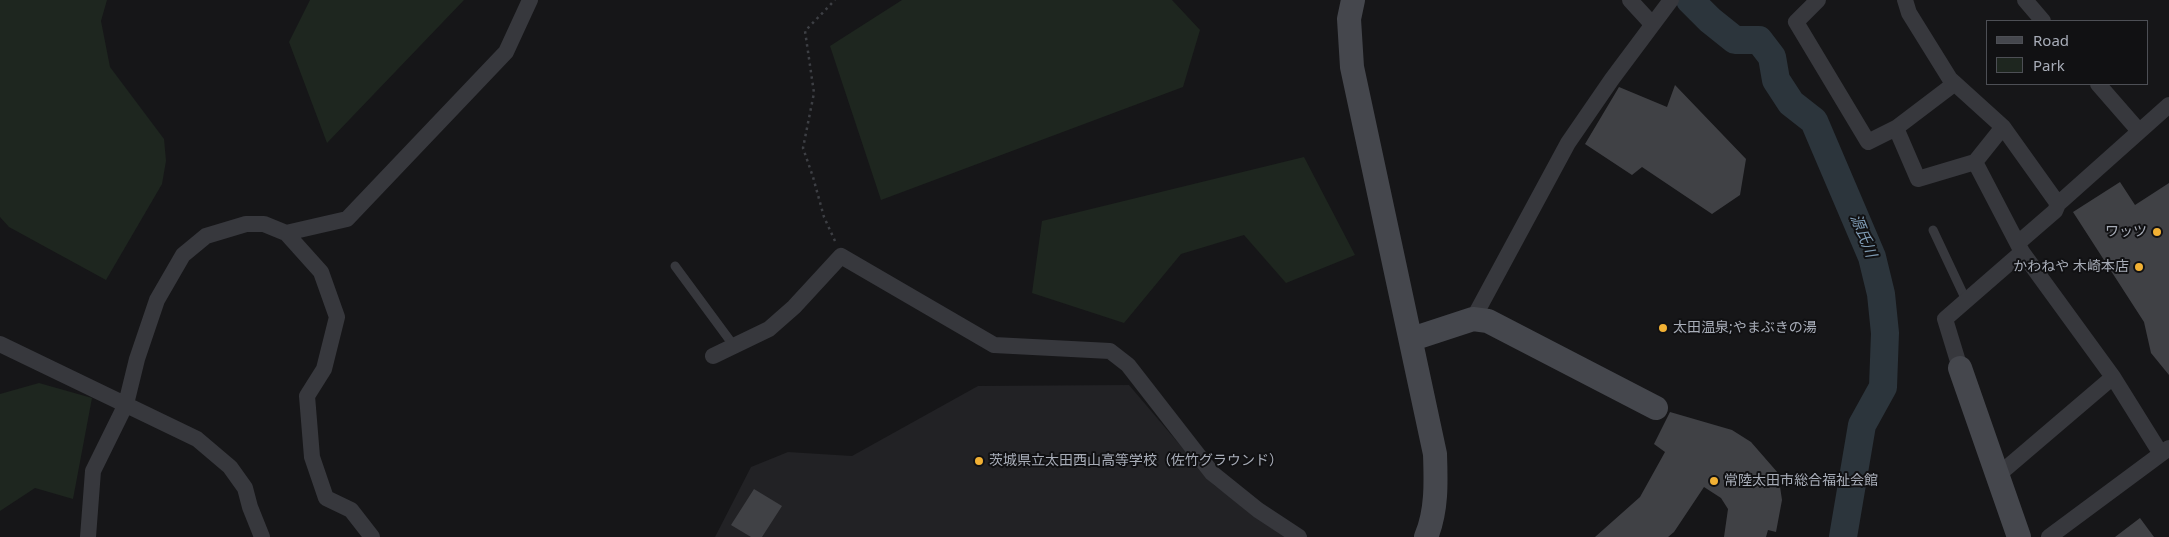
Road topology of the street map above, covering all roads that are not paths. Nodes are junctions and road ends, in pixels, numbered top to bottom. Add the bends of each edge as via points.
1 (530, 0) edge
2 (1353, 0) edge
3 (1630, 0) edge
4 (1818, 0) edge
5 (1905, 0) edge
6 (2025, 0) edge
7 (1661, 12) edge
8 (2042, 20) edge
9 (1954, 84) junction
10 (2099, 85) edge
11 (2169, 105) edge
12 (2003, 127) junction
13 (1896, 128) junction
14 (2139, 131) junction
15 (1975, 162) junction
16 (2058, 204) junction
17 (1933, 230) dead end
18 (286, 233) junction
19 (2020, 247) junction
20 (675, 266) dead end
21 (1966, 300) junction
22 (1473, 319) junction
23 (1412, 339) junction
24 (0, 344) edge
25 (734, 346) junction
26 (713, 356) dead end
27 (1960, 368) joint
28 (2114, 377) junction
29 (126, 404) junction
30 (1656, 408) dead end
31 (2165, 451) edge
32 (1998, 476) junction
33 (88, 537) edge
34 (262, 537) edge
35 (372, 537) edge
36 (1299, 537) edge
37 (1426, 537) edge
38 (2019, 537) edge
39 (2049, 537) edge

1 - 18 street via 506,52 347,219
2 - 23 street via 1349,19 1352,67
3 - 7 street
4 - 13 street via 1796,22 1868,142
5 - 9 street via 1909,14
6 - 8 street
7 - 22 street via 1568,143
9 - 12 street
9 - 13 street
10 - 14 street
11 - 14 street
12 - 15 street
12 - 16 street
13 - 15 street via 1918,179
14 - 16 street
15 - 19 street
16 - 19 street
17 - 21 lane
18 - 29 street via 264,224 246,224 206,236 182,255 157,300
18 - 35 street via 321,272 337,317 324,369 307,396 312,457 326,498 351,510
19 - 21 street
19 - 28 street
20 - 25 lane
21 - 27 street via 1944,319
22 - 23 street
22 - 30 street via 1488,321
23 - 37 street via 1435,454 1436,495
24 - 29 street
25 - 26 street
25 - 36 street via 769,329 841,256 994,345 1110,352 1128,365 1212,473 1258,510
27 - 32 street
28 - 31 street
28 - 32 street
29 - 33 street via 93,471
29 - 34 street via 196,439 230,467 245,488
31 - 39 street
32 - 38 street

